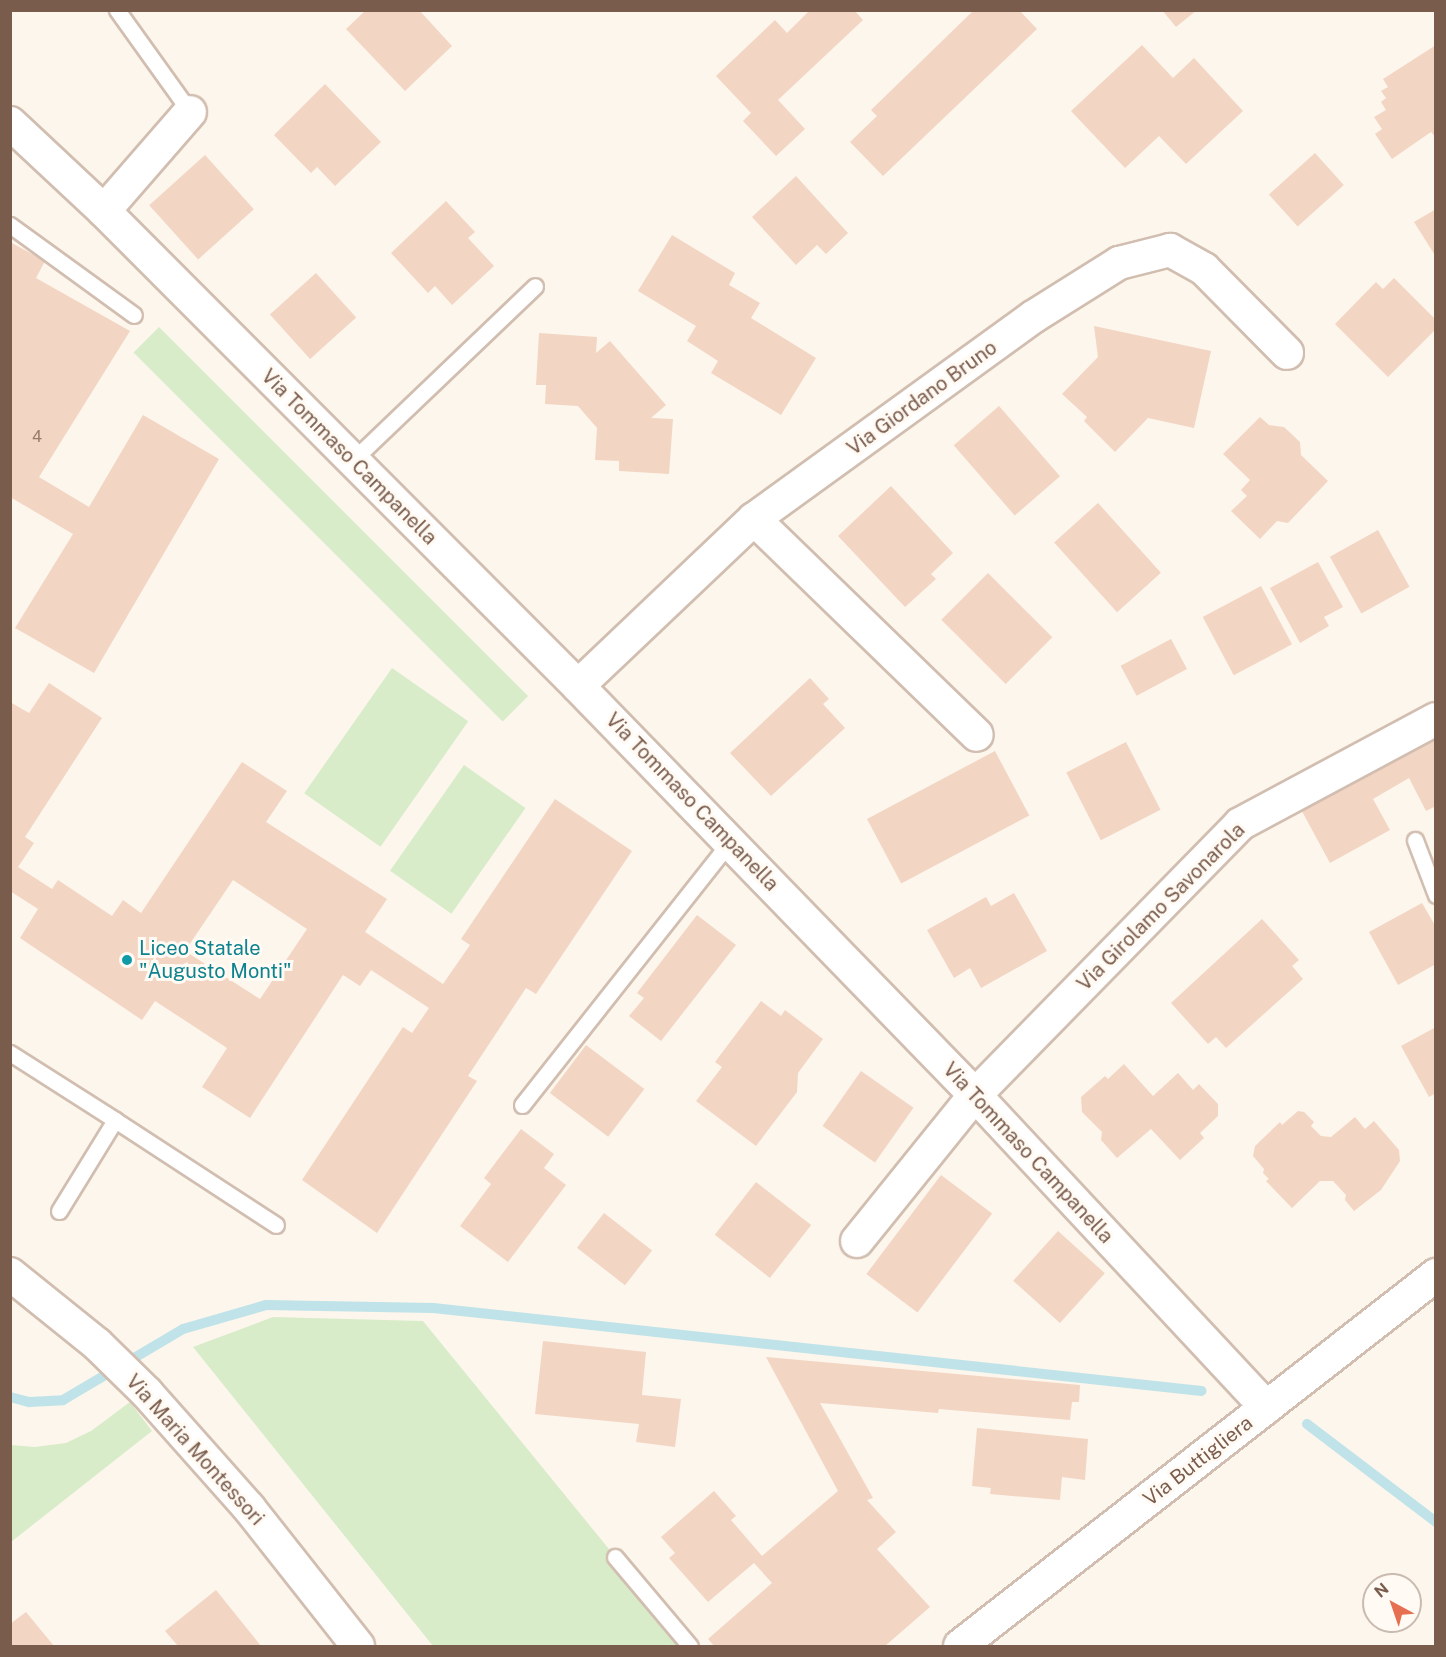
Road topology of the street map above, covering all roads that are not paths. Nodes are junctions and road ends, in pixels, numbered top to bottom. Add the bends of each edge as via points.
1 (117, 10) edge
2 (190, 112) joint
3 (10, 123) edge
4 (104, 211) junction
5 (10, 225) edge
6 (535, 286) dead end
7 (134, 315) dead end
8 (1287, 353) dead end
9 (352, 461) junction
10 (754, 519) junction
11 (579, 686) junction
12 (1436, 719) edge
13 (977, 735) dead end
14 (1415, 840) dead end
15 (730, 842) junction
16 (1436, 895) edge
17 (10, 1053) edge
18 (975, 1095) junction
19 (522, 1105) dead end
20 (115, 1120) junction
21 (59, 1211) dead end
22 (276, 1225) dead end
23 (857, 1241) dead end
24 (10, 1274) edge
25 (1436, 1275) edge
26 (1266, 1407) junction
27 (615, 1557) dead end
28 (358, 1647) edge
29 (690, 1647) edge
30 (960, 1647) edge

1 - 2 lane
2 - 4 street
3 - 4 street, Via Tommaso Campanella
4 - 9 street, Via Tommaso Campanella
5 - 7 lane
6 - 9 lane
8 - 10 street, Via Giordano Bruno via 1204,269 1170,250 1119,263 1033,317
9 - 11 street, Via Tommaso Campanella
10 - 11 street, Via Giordano Bruno
10 - 13 street
11 - 15 street, Via Tommaso Campanella
12 - 18 street, Via Girolamo Savonarola via 1240,824
14 - 16 lane
15 - 18 street, Via Tommaso Campanella
15 - 19 lane
17 - 20 lane
18 - 23 street, Via Girolamo Savonarola
18 - 26 street, Via Tommaso Campanella
20 - 21 lane
20 - 22 lane
24 - 28 street, Via Maria Montessori via 110,1356 197,1448
25 - 26 street, Via Buttigliera
26 - 30 street, Via Buttigliera
27 - 29 lane

